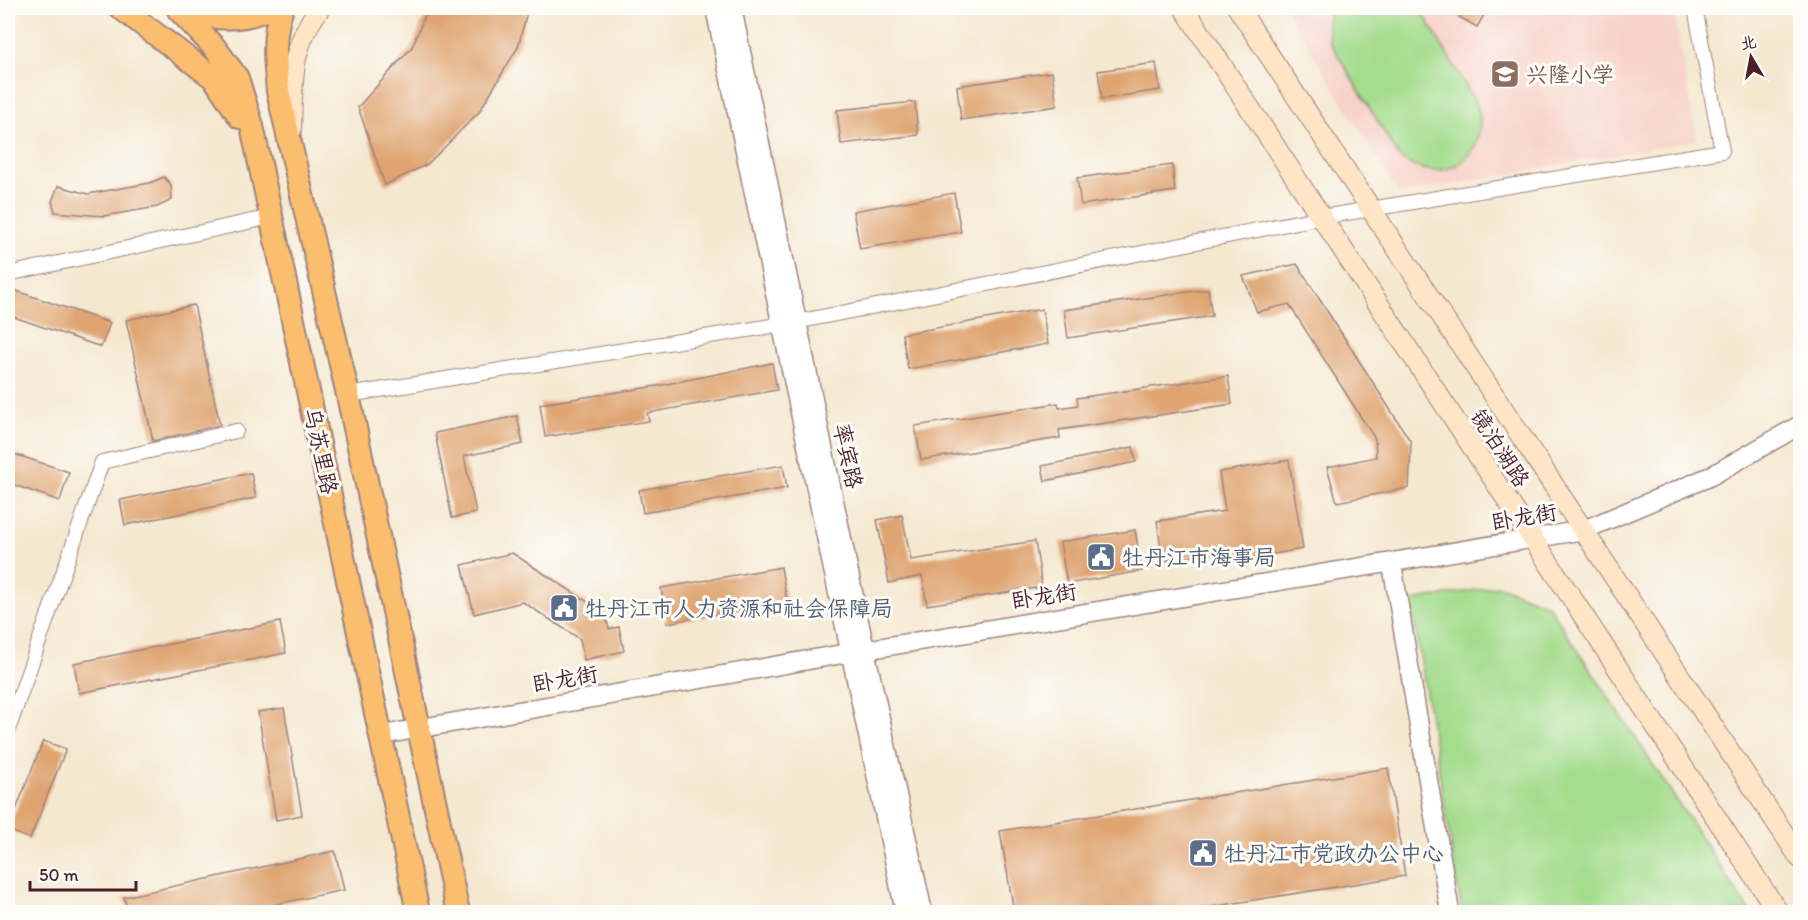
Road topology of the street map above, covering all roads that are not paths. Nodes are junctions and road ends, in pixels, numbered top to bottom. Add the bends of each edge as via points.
1 (122, 8) edge
2 (268, 8) edge
3 (282, 8) edge
4 (321, 8) edge
5 (715, 8) edge
6 (732, 8) edge
7 (1184, 8) edge
8 (1238, 8) edge
9 (1695, 8) edge
10 (177, 9) edge
11 (291, 144) junction
12 (256, 148) junction
13 (1371, 209) junction
14 (271, 217) junction
15 (1322, 218) junction
16 (8, 274) edge
17 (789, 323) junction
18 (348, 395) junction
19 (1800, 424) edge
20 (236, 431) dead end
21 (1584, 530) junction
22 (1531, 540) junction
23 (1392, 564) junction
24 (857, 652) junction
25 (421, 728) junction
26 (8, 730) edge
27 (382, 735) junction
28 (1800, 858) edge
29 (418, 912) edge
30 (458, 912) edge
31 (905, 912) edge
32 (923, 912) edge
33 (1450, 912) edge
34 (1778, 912) edge

1 - 12 main road via 215,79
2 - 10 main road via 234,18 206,17
3 - 11 main road, 乌苏里路 via 273,49
4 - 11 main road via 300,40 294,65
5 - 17 street, 率宾路
6 - 17 street, 率宾路
7 - 15 main road, 镜泊湖路
8 - 13 main road, 镜泊湖路
9 - 13 street via 1722,151
10 - 12 main road, 乌苏里路 via 215,48 237,78
11 - 18 main road, 乌苏里路
12 - 14 main road, 乌苏里路
13 - 15 street
13 - 21 main road, 镜泊湖路
14 - 16 street
14 - 27 main road, 乌苏里路
15 - 17 street
15 - 22 main road, 镜泊湖路
17 - 18 street
17 - 24 street, 率宾路
18 - 25 main road, 乌苏里路
19 - 21 street, 卧龙街 via 1711,476
20 - 26 street via 102,462
21 - 22 street, 卧龙街
21 - 28 main road, 镜泊湖路
22 - 23 street, 卧龙街
22 - 34 main road, 镜泊湖路
23 - 24 street, 卧龙街
23 - 33 street
24 - 25 street, 卧龙街
24 - 31 street, 率宾路
24 - 32 street, 率宾路
25 - 27 street, 卧龙街
25 - 30 main road, 乌苏里路
27 - 29 main road, 乌苏里路

